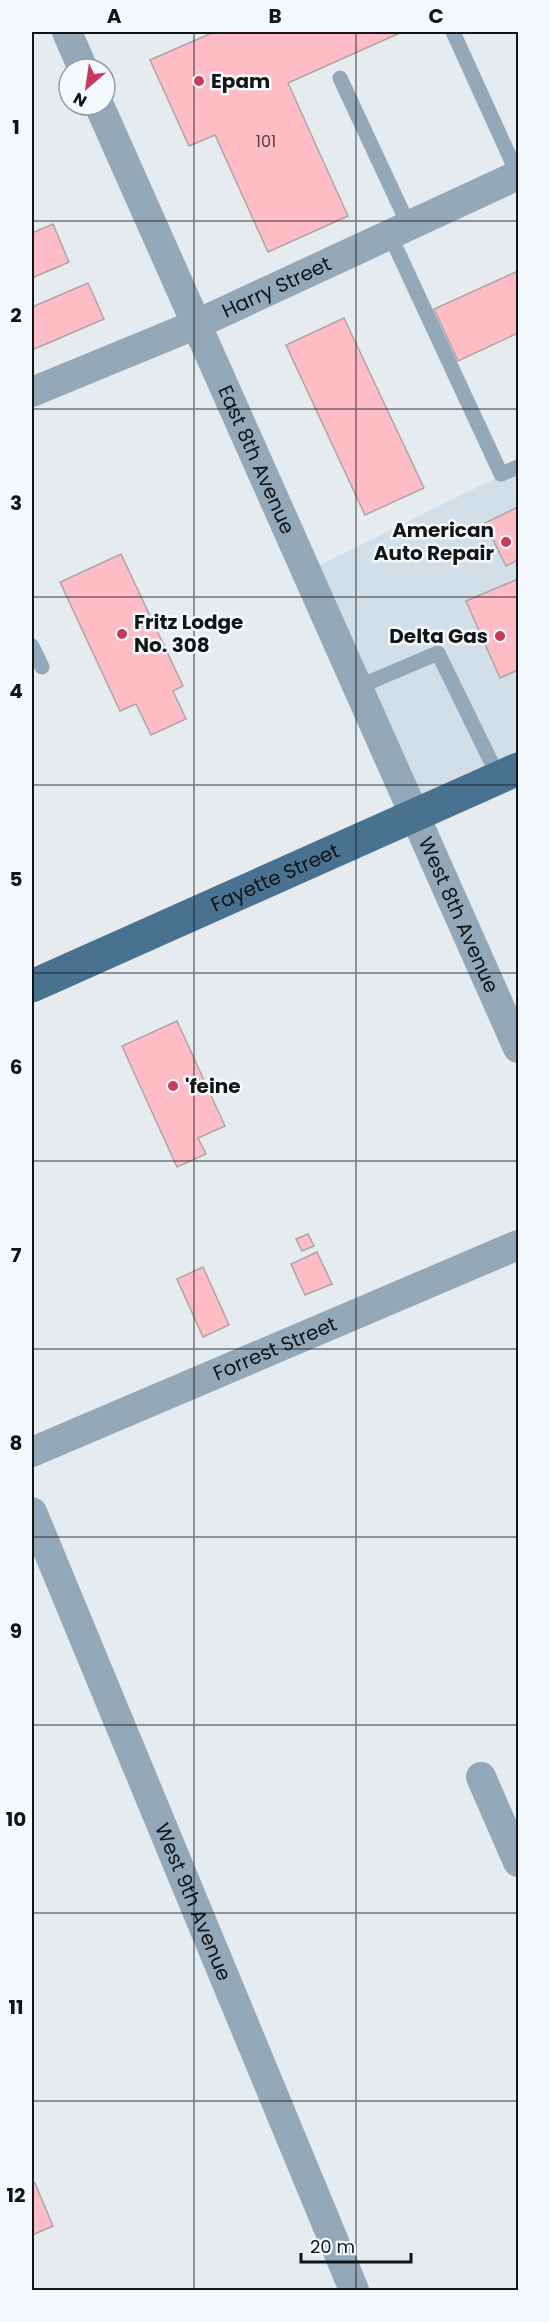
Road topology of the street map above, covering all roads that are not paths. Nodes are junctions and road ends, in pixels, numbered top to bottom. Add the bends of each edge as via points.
1 (67, 32) edge
2 (453, 32) edge
3 (78, 57) edge
4 (340, 78) dead end
5 (104, 117) edge
6 (519, 175) edge
7 (400, 230) junction
8 (197, 324) junction
9 (32, 392) edge
10 (519, 467) edge
11 (32, 646) edge
12 (42, 668) dead end
13 (358, 687) junction
14 (509, 773) edge
15 (415, 815) junction
16 (32, 987) edge
17 (519, 1048) edge
18 (519, 1245) edge
19 (32, 1452) edge
20 (32, 1512) edge
21 (481, 1777) dead end
22 (519, 1862) edge
23 (354, 2290) edge

1 - 3 street
2 - 6 lane
4 - 7 lane
5 - 8 street, East 8th Avenue
6 - 7 street, Harry Street
7 - 8 street, Harry Street
7 - 10 lane via 501,474
8 - 9 street, Harry Street
8 - 13 street, East 8th Avenue
11 - 12 lane
13 - 14 lane via 438,653
13 - 15 street, East 8th Avenue
14 - 15 main road, Fayette Street
15 - 16 main road, Fayette Street
15 - 17 street, West 8th Avenue
18 - 19 street, Forrest Street
20 - 23 street, West 9th Avenue
21 - 22 street

